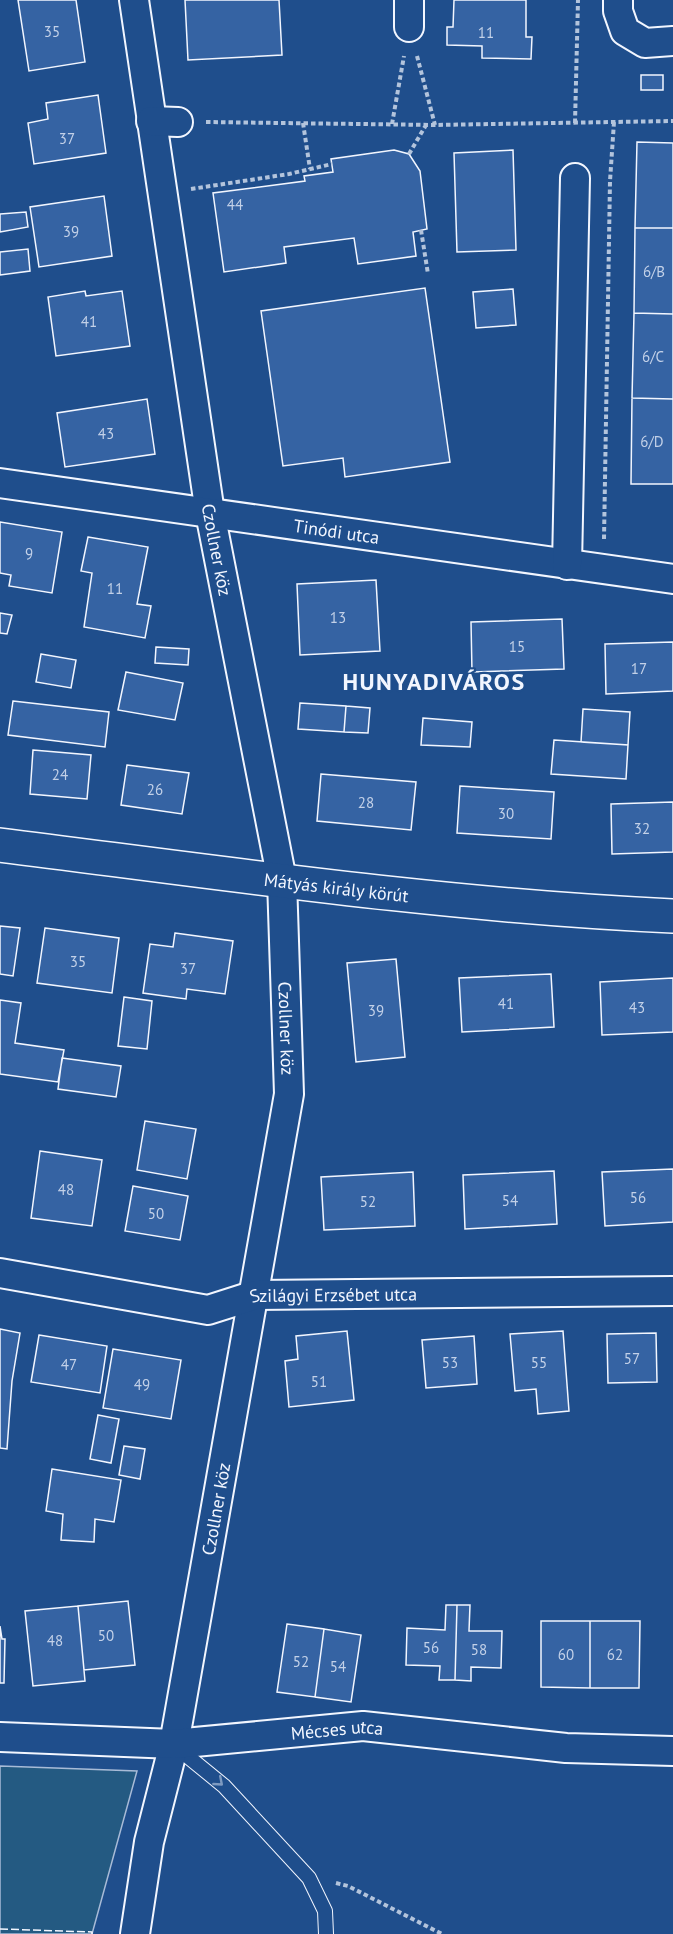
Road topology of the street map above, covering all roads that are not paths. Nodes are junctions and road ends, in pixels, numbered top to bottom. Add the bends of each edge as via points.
1 (134, 0) edge
2 (618, 0) edge
3 (673, 41) edge
4 (575, 178) dead end
5 (0, 483) edge
6 (210, 513) junction
7 (567, 566) junction
8 (673, 579) edge
9 (0, 845) edge
10 (282, 880) junction
11 (673, 916) edge
12 (0, 1273) edge
13 (673, 1291) edge
14 (255, 1295) junction
15 (0, 1737) edge
16 (174, 1744) junction
17 (673, 1751) edge
18 (139, 1930) edge
19 (326, 1934) edge

1 - 6 street, Czollner köz via 164,121
2 - 3 street via 625,31 645,43
4 - 7 street
5 - 6 street, Tinódi utca
6 - 7 street, Tinódi utca
6 - 10 street, Czollner köz
7 - 8 street, Tinódi utca
9 - 10 street, Mátyás király körút
10 - 11 street, Mátyás király körút via 591,913
10 - 14 street, Czollner köz via 290,1094
12 - 14 street, Szilágyi Erzsébet utca via 208,1310
13 - 14 street, Szilágyi Erzsébet utca
14 - 16 street, Czollner köz
15 - 16 street, Mécses utca
16 - 17 street, Mécses utca via 363,1726 566,1748
16 - 18 street, Czollner köz via 149,1842
16 -> 19 lane via 224,1786 309,1878 325,1911

